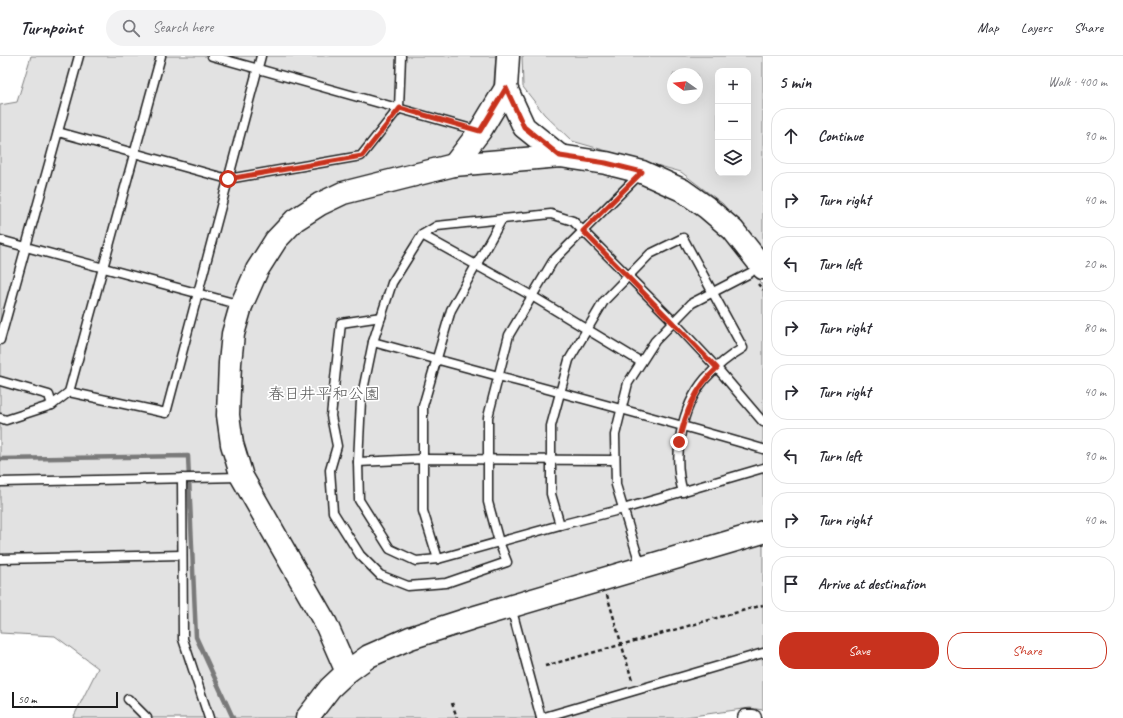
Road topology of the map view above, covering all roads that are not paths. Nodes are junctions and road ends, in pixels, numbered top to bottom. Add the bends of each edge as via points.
1 (79, 56) edge
2 (162, 56) edge
3 (212, 56) edge
4 (261, 56) edge
5 (401, 56) edge
6 (508, 56) edge
7 (257, 69) junction
8 (506, 88) junction
9 (400, 108) junction
10 (480, 131) junction
11 (58, 132) junction
12 (135, 154) junction
13 (560, 156) junction
14 (454, 165) junction
15 (642, 172) junction
16 (228, 179) junction
17 (502, 219) junction
18 (583, 231) junction
19 (422, 235) junction
20 (0, 240) edge
21 (26, 247) junction
22 (476, 264) junction
23 (103, 268) junction
24 (756, 270) edge
25 (628, 277) junction
26 (714, 292) junction
27 (198, 294) junction
28 (532, 296) junction
29 (241, 306) junction
30 (381, 317) junction
31 (674, 322) junction
32 (585, 330) junction
33 (0, 340) edge
34 (373, 342) junction
35 (436, 359) junction
36 (641, 362) junction
37 (717, 368) junction
38 (497, 376) junction
39 (0, 381) edge
40 (69, 392) junction
41 (561, 394) junction
42 (52, 405) junction
43 (622, 409) junction
44 (0, 418) edge
45 (763, 422) edge
46 (683, 426) junction
47 (763, 449) edge
48 (422, 459) junction
49 (488, 459) junction
50 (552, 460) junction
51 (615, 460) junction
52 (358, 462) junction
53 (763, 468) edge
54 (242, 477) junction
55 (182, 478) junction
56 (0, 482) edge
57 (683, 492) junction
58 (623, 509) junction
59 (560, 525) junction
60 (763, 532) edge
61 (499, 542) junction
62 (182, 555) junction
63 (0, 559) edge
64 (438, 559) junction
65 (642, 568) junction
66 (511, 606) junction
67 (763, 653) edge
68 (347, 672) junction
69 (128, 699) dead end
70 (147, 718) edge
71 (209, 718) edge
72 (307, 718) edge
73 (541, 718) edge
74 (746, 718) edge
75 (753, 718) edge

1 - 11 lane
2 - 12 lane
3 - 7 lane
4 - 7 lane
5 - 9 lane
6 - 8 street
7 - 9 lane
7 - 16 lane
8 - 10 street
8 - 13 street via 524,127
9 - 10 lane
9 - 16 lane via 362,156
10 - 14 street
11 - 12 lane
11 - 21 lane
12 - 16 lane
12 - 23 lane
13 - 14 street
13 - 15 street
14 - 29 street via 343,193 320,204 302,216 276,240 257,270
15 - 18 lane
15 - 24 street via 682,190 733,230
16 - 27 lane
17 - 18 lane via 551,214 573,221
17 - 19 lane via 437,226
17 - 22 lane
18 - 25 lane
18 - 28 lane via 553,261
19 - 22 lane
19 - 30 lane via 392,283
20 - 21 lane
21 - 23 lane
21 - 33 lane
22 - 28 lane
22 - 35 lane via 451,310
23 - 27 lane
23 - 40 lane
24 - 26 lane
25 - 26 lane via 650,254 683,238
25 - 31 lane
25 - 32 lane via 604,301
26 - 31 lane via 692,303
26 - 37 lane via 743,348 729,356
27 - 29 lane
27 - 40 lane via 166,413
28 - 32 lane
28 - 38 lane via 509,335
29 - 54 street via 233,334 228,390 232,444
30 - 34 lane
30 - 61 lane via 341,323 331,416 337,446 330,470 333,512 360,554 380,575 408,586 446,584 507,562
31 - 36 lane via 655,341
31 - 37 lane
32 - 36 lane
32 - 41 lane via 569,360
34 - 35 lane
34 - 52 lane via 361,400
35 - 38 lane
35 - 48 lane via 423,406
36 - 43 lane via 628,383
37 - 45 lane
37 - 46 lane via 705,379 689,407
38 - 41 lane
38 - 49 lane via 488,417
39 - 42 lane via 49,395
40 - 42 lane
41 - 43 lane
41 - 50 lane via 551,426
42 - 44 lane via 6,420
43 - 46 lane
43 - 51 lane via 614,435
46 - 47 lane
46 - 57 lane via 679,442 679,478
48 - 49 lane
48 - 52 lane
48 - 64 lane via 423,511
49 - 50 lane
49 - 61 lane via 488,502
50 - 51 lane
50 - 59 lane via 551,494
51 - 58 lane via 616,485
52 - 64 lane via 359,500 390,549 416,561
53 - 57 lane
54 - 55 lane
54 - 68 street via 326,624
55 - 56 lane
55 - 62 lane
57 - 58 lane
58 - 59 lane
58 - 65 lane
59 - 61 lane
60 - 65 street
61 - 64 lane
62 - 63 lane
62 - 71 lane via 183,639
65 - 66 street
66 - 68 street via 410,638 369,656
66 - 73 lane
67 - 73 lane
68 - 72 street via 330,688
69 - 70 lane
74 - 75 street

